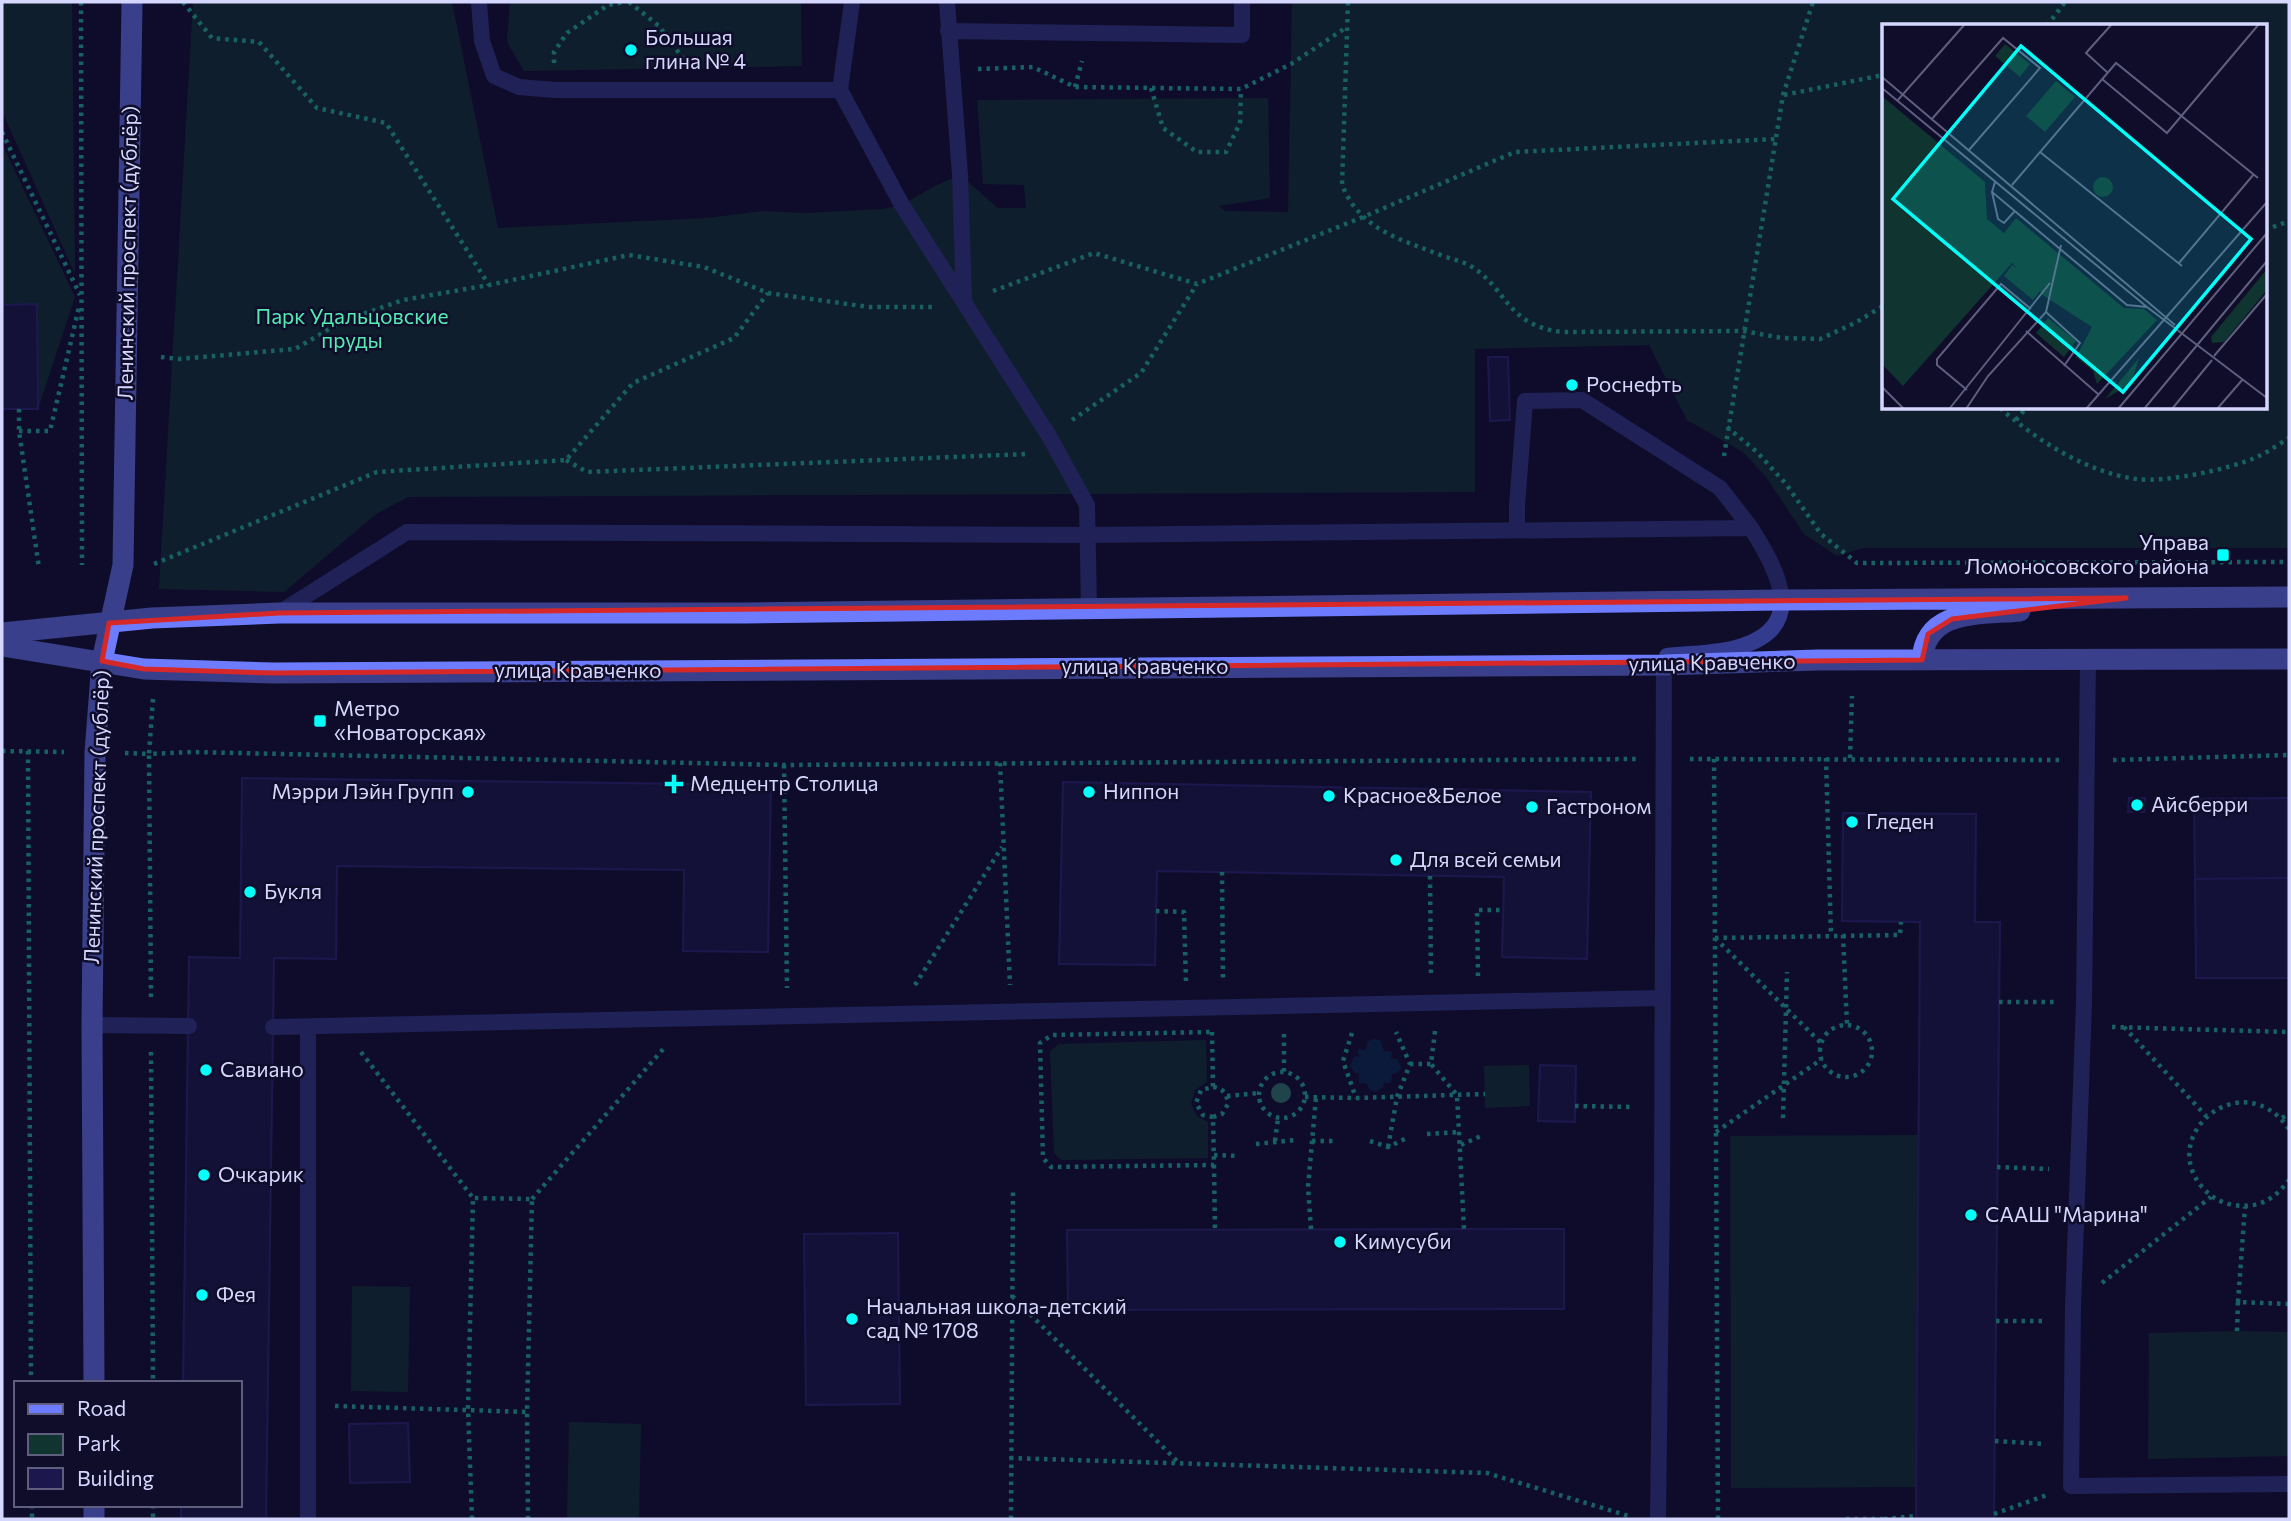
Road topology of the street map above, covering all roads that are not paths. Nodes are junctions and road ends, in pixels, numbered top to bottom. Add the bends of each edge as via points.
1 (132, 2) edge
2 (480, 2) edge
3 (852, 2) edge
4 (947, 2) edge
5 (1242, 2) edge
6 (948, 32) junction
7 (841, 90) junction
8 (964, 302) junction
9 (1751, 528) junction
10 (1517, 530) junction
11 (1087, 535) junction
12 (2289, 597) edge
13 (2126, 598) junction
14 (1781, 600) junction
15 (1089, 608) junction
16 (279, 613) junction
17 (109, 623) junction
18 (2, 633) edge
19 (2, 646) edge
20 (2088, 659) junction
21 (2289, 659) edge
22 (1922, 660) junction
23 (102, 661) junction
24 (1599, 665) junction
25 (1664, 665) junction
26 (1662, 998) junction
27 (92, 1025) junction
28 (189, 1026) dead end
29 (273, 1027) dead end
30 (308, 1028) junction
31 (94, 1381) edge
32 (2289, 1484) edge
33 (308, 1519) edge
34 (1658, 1519) edge

1 - 17 street, Ленинский проспект (дублёр) via 123,565
2 - 7 lane via 482,41 494,76 519,87
3 - 7 lane
4 - 6 lane
5 - 6 lane via 1242,34
6 - 8 lane via 960,175
7 - 8 lane via 902,205
8 - 11 lane via 1087,505
9 - 10 lane
9 - 10 lane via 1720,488 1582,400 1525,401
9 - 14 lane via 1769,556
10 - 11 lane
11 - 15 lane
11 - 16 lane via 407,532
12 - 13 street
13 - 14 street
13 - 22 street via 1952,619 1939,623 1928,635
14 - 15 street
14 - 24 lane via 1774,628 1762,639 1740,647
15 - 16 street
16 - 17 street
17 - 18 street
17 - 23 street, Ленинский проспект (дублёр)
19 - 23 street, улица Кравченко
20 - 21 street, улица Кравченко
20 - 22 street, улица Кравченко
20 - 32 lane via 2084,1027 2071,1486
22 - 25 street, улица Кравченко
23 - 24 street, улица Кравченко via 144,669 274,673
23 - 27 street, Ленинский проспект (дублёр) via 95,752
24 - 25 street, улица Кравченко
25 - 26 lane
26 - 30 lane
26 - 34 lane
27 - 28 lane
27 - 31 street, Ленинский проспект (дублёр)
29 - 30 lane
30 - 33 lane

